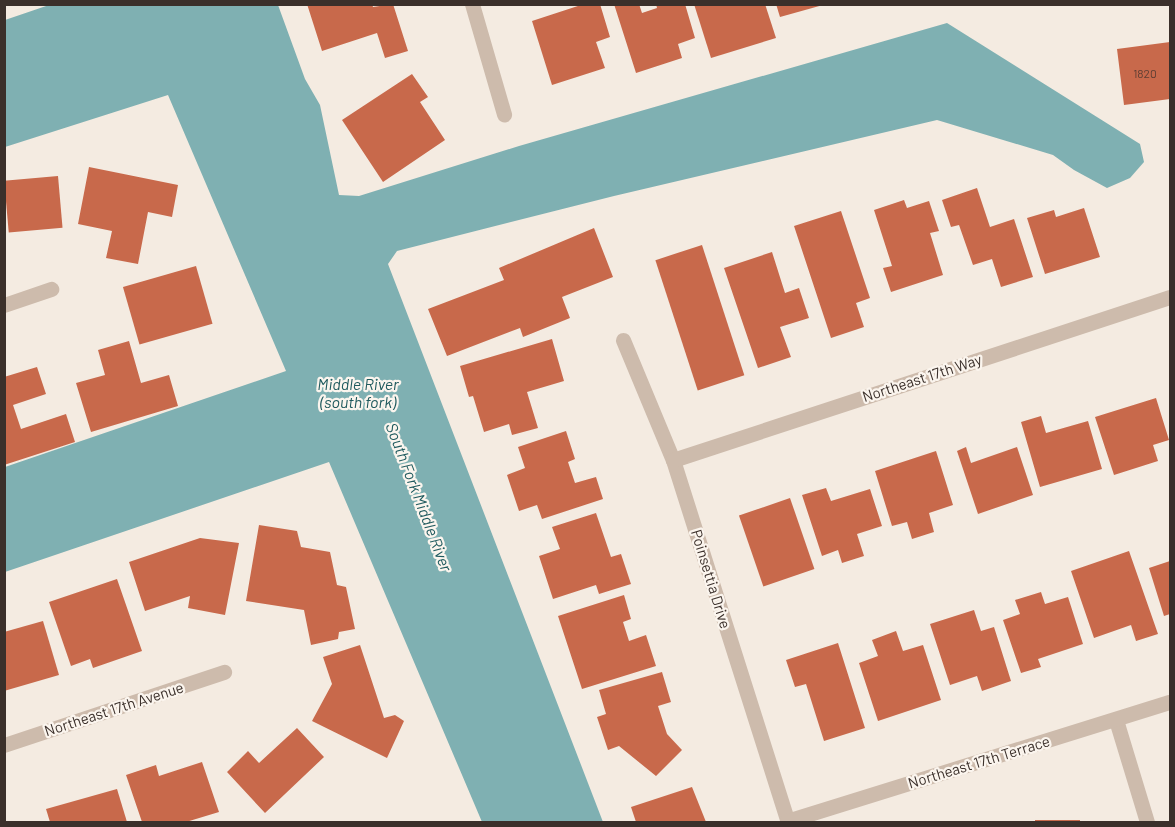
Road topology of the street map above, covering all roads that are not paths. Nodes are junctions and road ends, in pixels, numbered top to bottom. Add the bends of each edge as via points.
1 (472, 4) edge
2 (504, 114) dead end
3 (51, 289) dead end
4 (1170, 297) edge
5 (4, 305) edge
6 (623, 340) dead end
7 (674, 460) junction
8 (224, 672) dead end
9 (1170, 702) edge
10 (1116, 720) junction
11 (4, 745) edge
12 (788, 822) edge
13 (1147, 822) edge

1 - 2 street
3 - 5 street
4 - 7 street, Northeast 17th Way
6 - 7 street, Poinsettia Drive
7 - 12 street, Poinsettia Drive
8 - 11 street, Northeast 17th Avenue
9 - 10 street, Northeast 17th Terrace
10 - 12 street, Northeast 17th Terrace
10 - 13 street

